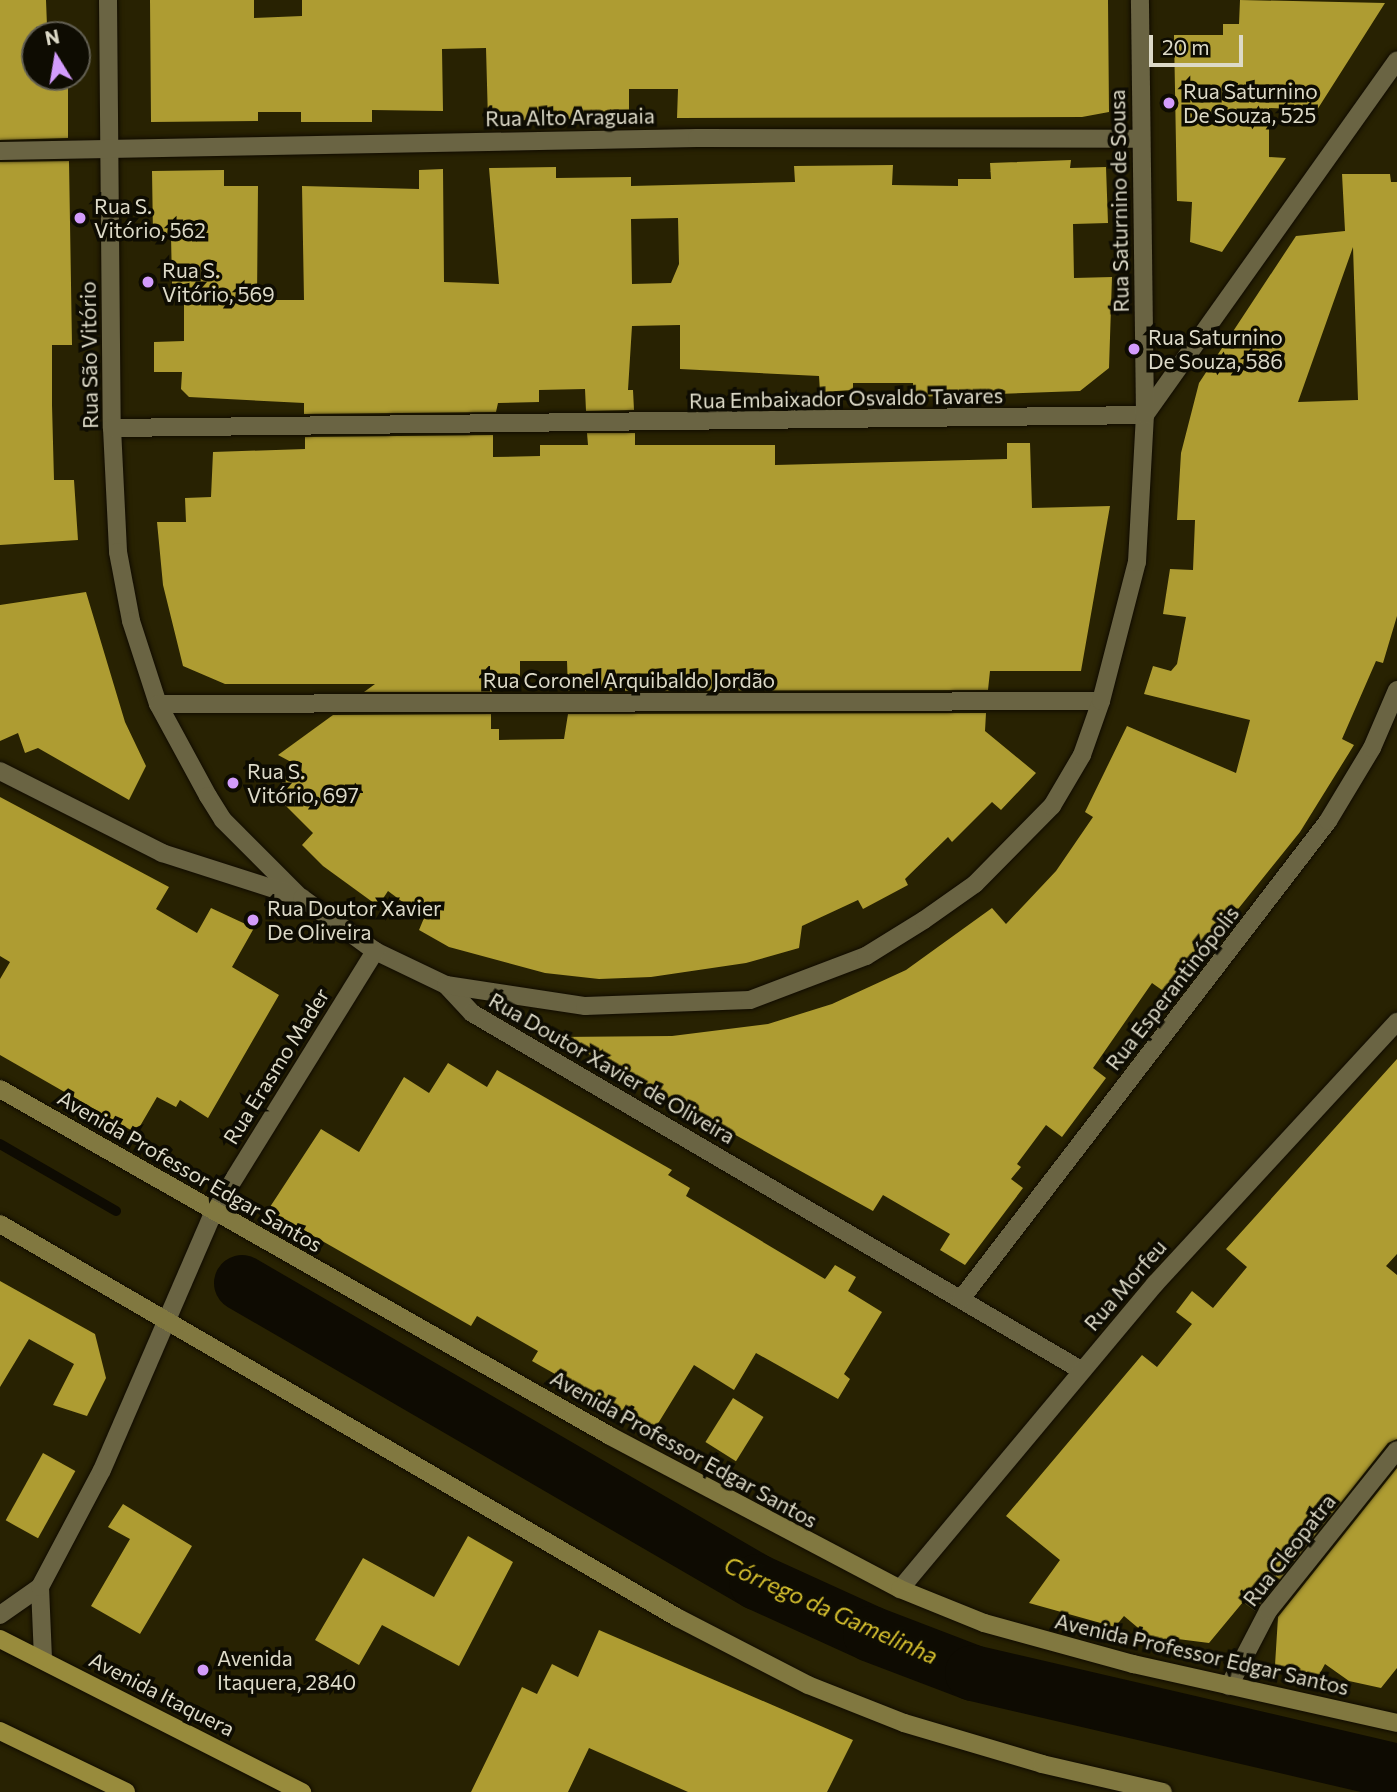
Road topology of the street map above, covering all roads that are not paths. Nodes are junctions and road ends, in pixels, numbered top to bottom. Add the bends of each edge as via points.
1 (108, 0) edge
2 (1140, 0) edge
3 (1397, 60) edge
4 (1140, 139) junction
5 (110, 149) junction
6 (0, 150) edge
7 (1145, 415) junction
8 (112, 428) junction
9 (1397, 690) edge
10 (1101, 701) junction
11 (158, 704) junction
12 (0, 771) edge
13 (302, 898) junction
14 (375, 951) junction
15 (446, 985) junction
16 (1397, 1021) edge
17 (0, 1089) edge
18 (214, 1211) junction
19 (0, 1224) edge
20 (961, 1300) junction
21 (165, 1320) junction
22 (1081, 1370) junction
23 (1397, 1450) edge
24 (40, 1587) junction
25 (900, 1589) junction
26 (0, 1615) edge
27 (0, 1639) edge
28 (43, 1660) junction
29 (1229, 1686) junction
30 (1397, 1723) edge
31 (0, 1731) edge
32 (126, 1792) edge
33 (302, 1792) edge
34 (1163, 1792) edge

1 - 5 street, Rua São Vitório
2 - 4 street, Rua Saturnino de Sousa
3 - 7 street
4 - 5 street, Rua Alto Araguaia via 697,138
4 - 7 street, Rua Saturnino de Sousa
5 - 6 street, Rua Alto Araguaia
5 - 8 street, Rua São Vitório
7 - 8 street, Rua Embaixador Osvaldo Tavares
7 - 10 street, Rua Saturnino de Sousa via 1137,562
8 - 11 street, Rua São Vitório via 118,552 131,621
9 - 20 street, Rua Esperantinópolis via 1372,748 1328,821
10 - 11 street, Rua Coronel Arquibaldo Jordão
10 - 15 street, Rua Saturnino de Sousa via 1082,755 1052,806 975,884 866,956 810,982 750,1000 670,1006 581,1006
11 - 13 street via 223,820
12 - 13 street, Rua Doutor Xavier de Oliveira via 162,853
13 - 14 street, Rua Doutor Xavier de Oliveira
14 - 15 street, Rua Doutor Xavier de Oliveira
14 - 18 street, Rua Erasmo Mader
15 - 20 street, Rua Doutor Xavier de Oliveira via 472,1013
16 - 22 street, Rua Morfeu
17 - 18 main road, Avenida Professor Edgar Santos
18 - 21 street, Rua Erasmo Mader
18 - 25 main road, Avenida Professor Edgar Santos via 610,1436
19 - 21 main road
20 - 22 street, Rua Doutor Xavier de Oliveira
21 - 24 street, Rua Erasmo Mader via 107,1458
21 - 34 main road via 678,1618 808,1685 916,1727
22 - 25 street, Rua Morfeu
23 - 29 street, Rua Cleopatra via 1268,1611
24 - 26 street
24 - 28 street
25 - 29 main road, Avenida Professor Edgar Santos via 984,1623
27 - 28 main road, Avenida Itaquera
28 - 33 main road, Avenida Itaquera
29 - 30 main road, Avenida Professor Edgar Santos
31 - 32 main road

